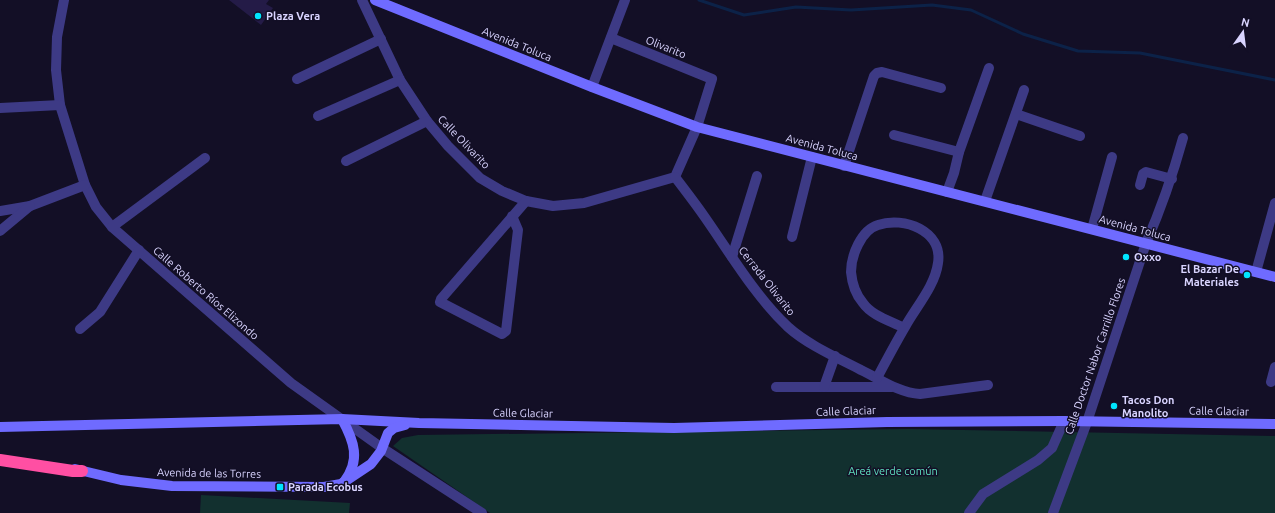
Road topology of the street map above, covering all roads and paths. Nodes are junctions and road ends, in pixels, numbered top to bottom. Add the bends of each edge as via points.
1 (64, 0) edge
2 (362, 0) edge
3 (375, 0) edge
4 (625, 0) edge
5 (611, 38) junction
6 (381, 39) junction
7 (989, 68) dead end
8 (297, 79) dead end
9 (400, 80) junction
10 (592, 87) junction
11 (941, 88) dead end
12 (1024, 90) dead end
13 (60, 105) junction
14 (0, 108) edge
15 (1016, 114) junction
16 (318, 116) dead end
17 (427, 121) junction
18 (697, 127) junction
19 (894, 135) dead end
20 (1080, 136) dead end
21 (1183, 138) dead end
22 (959, 152) junction
23 (812, 157) junction
24 (1112, 157) dead end
25 (206, 158) dead end
26 (346, 161) dead end
27 (844, 166) junction
28 (757, 176) dead end
29 (675, 177) junction
30 (1172, 179) junction
31 (85, 185) junction
32 (1140, 185) dead end
33 (947, 192) junction
34 (526, 200) junction
35 (985, 202) junction
36 (1275, 203) edge
37 (30, 206) junction
38 (0, 211) edge
39 (512, 216) junction
40 (112, 227) junction
41 (1092, 229) junction
42 (0, 231) edge
43 (792, 237) dead end
44 (1146, 243) junction
45 (139, 250) junction
46 (732, 257) junction
47 (1256, 272) junction
48 (1275, 277) edge
49 (904, 328) junction
50 (80, 329) dead end
51 (835, 356) junction
52 (1275, 367) edge
53 (877, 378) junction
54 (1271, 382) dead end
55 (988, 385) dead end
56 (776, 387) dead end
57 (824, 387) junction
58 (894, 387) junction
59 (342, 419) junction
60 (1064, 421) junction
61 (1087, 422) junction
62 (419, 423) junction
63 (1275, 424) edge
64 (0, 427) edge
65 (382, 448) junction
66 (0, 454) edge
67 (0, 460) edge
68 (82, 471) junction
69 (342, 484) junction
70 (472, 510) edge
71 (482, 513) edge
72 (969, 513) edge
73 (1052, 513) edge

1 - 13 street, Calle Roberto Ríos Elizondo via 57,37 56,70
2 - 6 street, Calle Olivarito
3 - 10 street, Avenida Toluca
4 - 5 street
5 - 10 street
5 - 18 street, Olivarito via 712,79
6 - 8 street
6 - 9 street, Calle Olivarito
7 - 22 street
9 - 16 street
9 - 17 street, Calle Olivarito
10 - 18 street, Avenida Toluca
11 - 27 street via 882,72 877,73
12 - 15 street
13 - 14 street
13 - 31 street, Calle Roberto Ríos Elizondo
15 - 20 street
15 - 35 street
17 - 26 street
17 - 34 street, Calle Olivarito via 480,178 502,192
18 - 23 street, Avenida Toluca
18 - 29 street
19 - 22 street
21 - 30 street, Calle Doctor Nabor Carrillo Flores
22 - 33 street
23 - 27 street, Avenida Toluca
23 - 43 street
24 - 41 street
25 - 40 street
27 - 33 street, Avenida Toluca
28 - 46 street
29 - 34 street, Calle Olivarito via 584,204 553,206
29 - 46 street, Cerrada Olivarito
30 - 32 street via 1144,172
30 - 44 street, Calle Doctor Nabor Carrillo Flores
31 - 37 street
31 - 40 street, Calle Roberto Ríos Elizondo via 96,207
33 - 35 street, Avenida Toluca
34 - 39 street
35 - 41 street, Avenida Toluca
36 - 47 street
37 - 38 street
37 - 42 street
39 - 39 street via 518,230 506,331 502,334 440,302
40 - 45 street, Calle Roberto Ríos Elizondo
41 - 44 street, Avenida Toluca
44 - 47 street, Avenida Toluca
44 - 61 street, Calle Doctor Nabor Carrillo Flores
45 - 50 street via 100,312
45 - 59 street, Calle Roberto Ríos Elizondo via 291,384
46 - 51 street, Cerrada Olivarito via 769,308 789,328
47 - 48 street, Avenida Toluca
49 - 49 street via 931,283 938,263 938,253 934,241 925,231 909,224 894,222 877,225 863,235 855,250 851,271 854,287 863,304 876,314
49 - 53 street
51 - 53 street, Cerrada Olivarito
51 - 57 street
52 - 54 street
53 - 58 street, Cerrada Olivarito
55 - 58 street, Cerrada Olivarito via 920,394
56 - 57 street
57 - 58 street
59 - 62 street, Calle Glaciar
59 - 64 street
59 - 65 street, Calle Roberto Ríos Elizondo
59 - 69 street via 354,444 354,455 349,474
60 - 61 street, Calle Glaciar
60 - 62 street, Calle Glaciar via 887,422 674,428
60 - 72 street via 1052,448 1038,460 983,494
61 - 63 street, Calle Glaciar
61 - 73 street, Calle Doctor Nabor Carrillo Flores
62 - 65 street, Calle Glaciar via 394,428 388,433
65 - 69 street, Avenida de las Torres via 371,464
65 - 70 street, Calle Roberto Ríos Elizondo
66 - 68 street, Avenida de las Torres
67 - 68 highway
68 - 69 street, Avenida de las Torres via 122,480 172,486 324,487
70 - 71 street, Calle Roberto Ríos Elizondo

